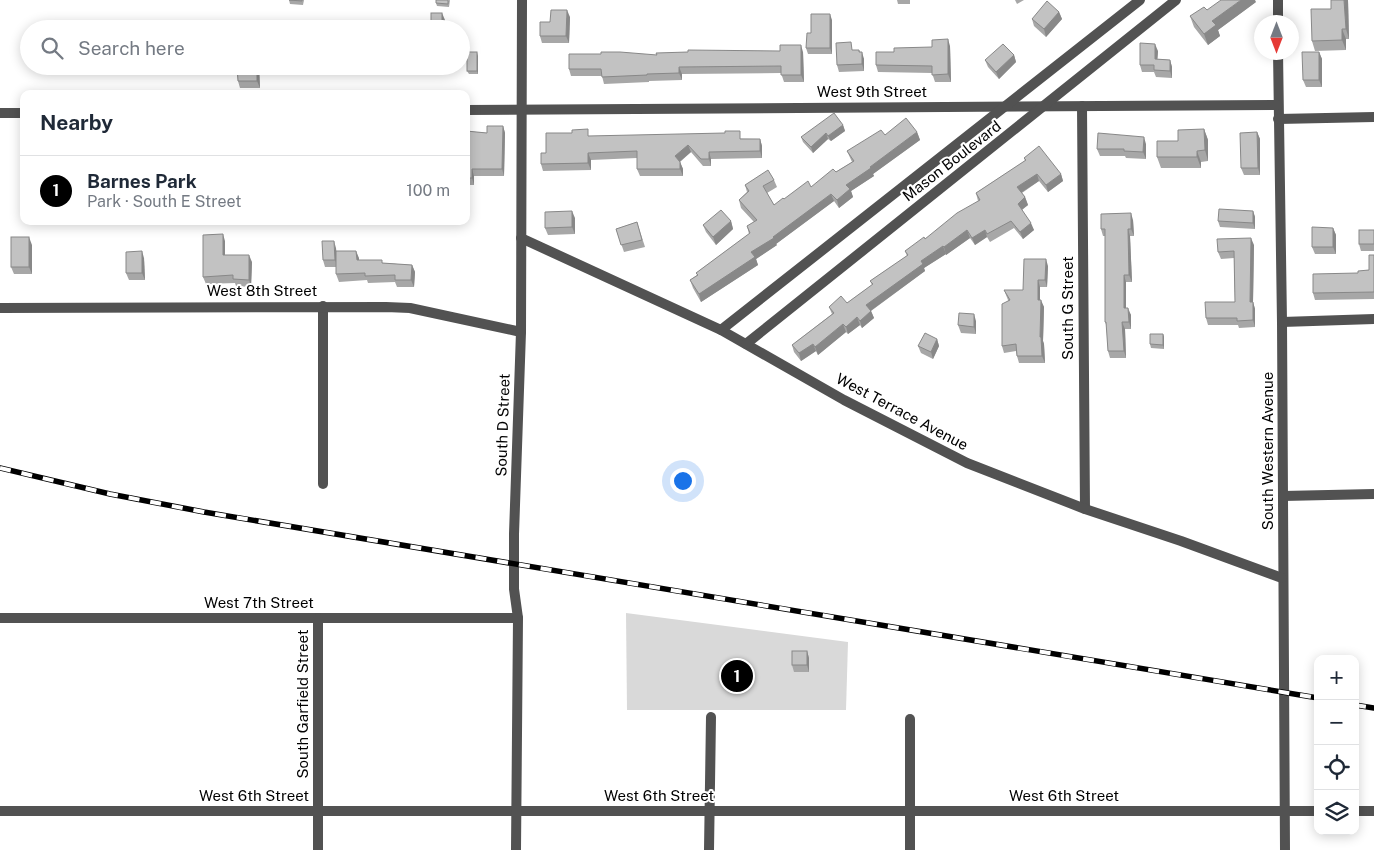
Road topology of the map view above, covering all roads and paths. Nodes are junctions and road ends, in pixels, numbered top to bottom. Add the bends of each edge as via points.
1 (522, 0) edge
2 (1140, 0) edge
3 (1176, 0) edge
4 (1278, 0) edge
5 (1278, 15) edge
6 (1278, 60) edge
7 (1278, 105) junction
8 (1044, 106) junction
9 (1082, 106) junction
10 (1005, 107) junction
11 (470, 110) edge
12 (522, 110) junction
13 (0, 113) edge
14 (20, 113) edge
15 (1374, 117) edge
16 (1278, 119) junction
17 (521, 238) junction
18 (323, 306) junction
19 (0, 308) edge
20 (1374, 319) edge
21 (1282, 322) junction
22 (721, 330) junction
23 (522, 332) junction
24 (746, 344) junction
25 (323, 484) dead end
26 (1374, 494) edge
27 (1283, 496) junction
28 (1084, 509) junction
29 (1282, 578) junction
30 (0, 618) edge
31 (318, 618) junction
32 (518, 618) junction
33 (711, 717) dead end
34 (910, 719) dead end
35 (0, 811) edge
36 (318, 811) junction
37 (517, 811) junction
38 (709, 811) junction
39 (910, 811) junction
40 (1284, 811) junction
41 (1314, 811) edge
42 (1359, 811) edge
43 (1374, 811) edge
44 (318, 850) edge
45 (516, 850) edge
46 (709, 850) edge
47 (910, 850) edge
48 (1284, 850) edge

1 - 12 street, South D Street
2 - 10 street, Mason Boulevard
3 - 8 street, Mason Boulevard
4 - 5 street
6 - 7 street, South Western Avenue
7 - 9 street, West 9th Street
7 - 16 street, South Western Avenue
8 - 9 street, West 9th Street
8 - 10 street, West 9th Street
8 - 24 street, Mason Boulevard
9 - 28 street, South G Street
10 - 12 street, West 9th Street
10 - 22 street, Mason Boulevard
11 - 12 street, West 9th Street
12 - 17 street, South D Street
13 - 14 street
15 - 16 street
16 - 21 street, South Western Avenue
17 - 22 street, West Terrace Avenue
17 - 23 street, South D Street
18 - 19 street, West 8th Street
18 - 23 street, West 8th Street via 410,308
18 - 25 street
20 - 21 street
21 - 27 street, South Western Avenue
22 - 24 street, West Terrace Avenue
23 - 32 street, South D Street via 514,534 514,589
24 - 28 street, West Terrace Avenue via 844,400 967,463
26 - 27 street
27 - 29 street, South Western Avenue
28 - 29 street, West Terrace Avenue
29 - 40 street, South Western Avenue
30 - 31 street, West 7th Street
31 - 32 street, West 7th Street
31 - 36 street, South Garfield Street
32 - 37 street, South D Street
33 - 38 street
34 - 39 street
35 - 36 street, West 6th Street
36 - 37 street, West 6th Street
36 - 44 street, South Garfield Street
37 - 38 street, West 6th Street
37 - 45 street, South D Street
38 - 39 street, West 6th Street
38 - 46 street
39 - 40 street, West 6th Street
39 - 47 street
40 - 41 street, West 6th Street
40 - 48 street, South Western Avenue
42 - 43 street

